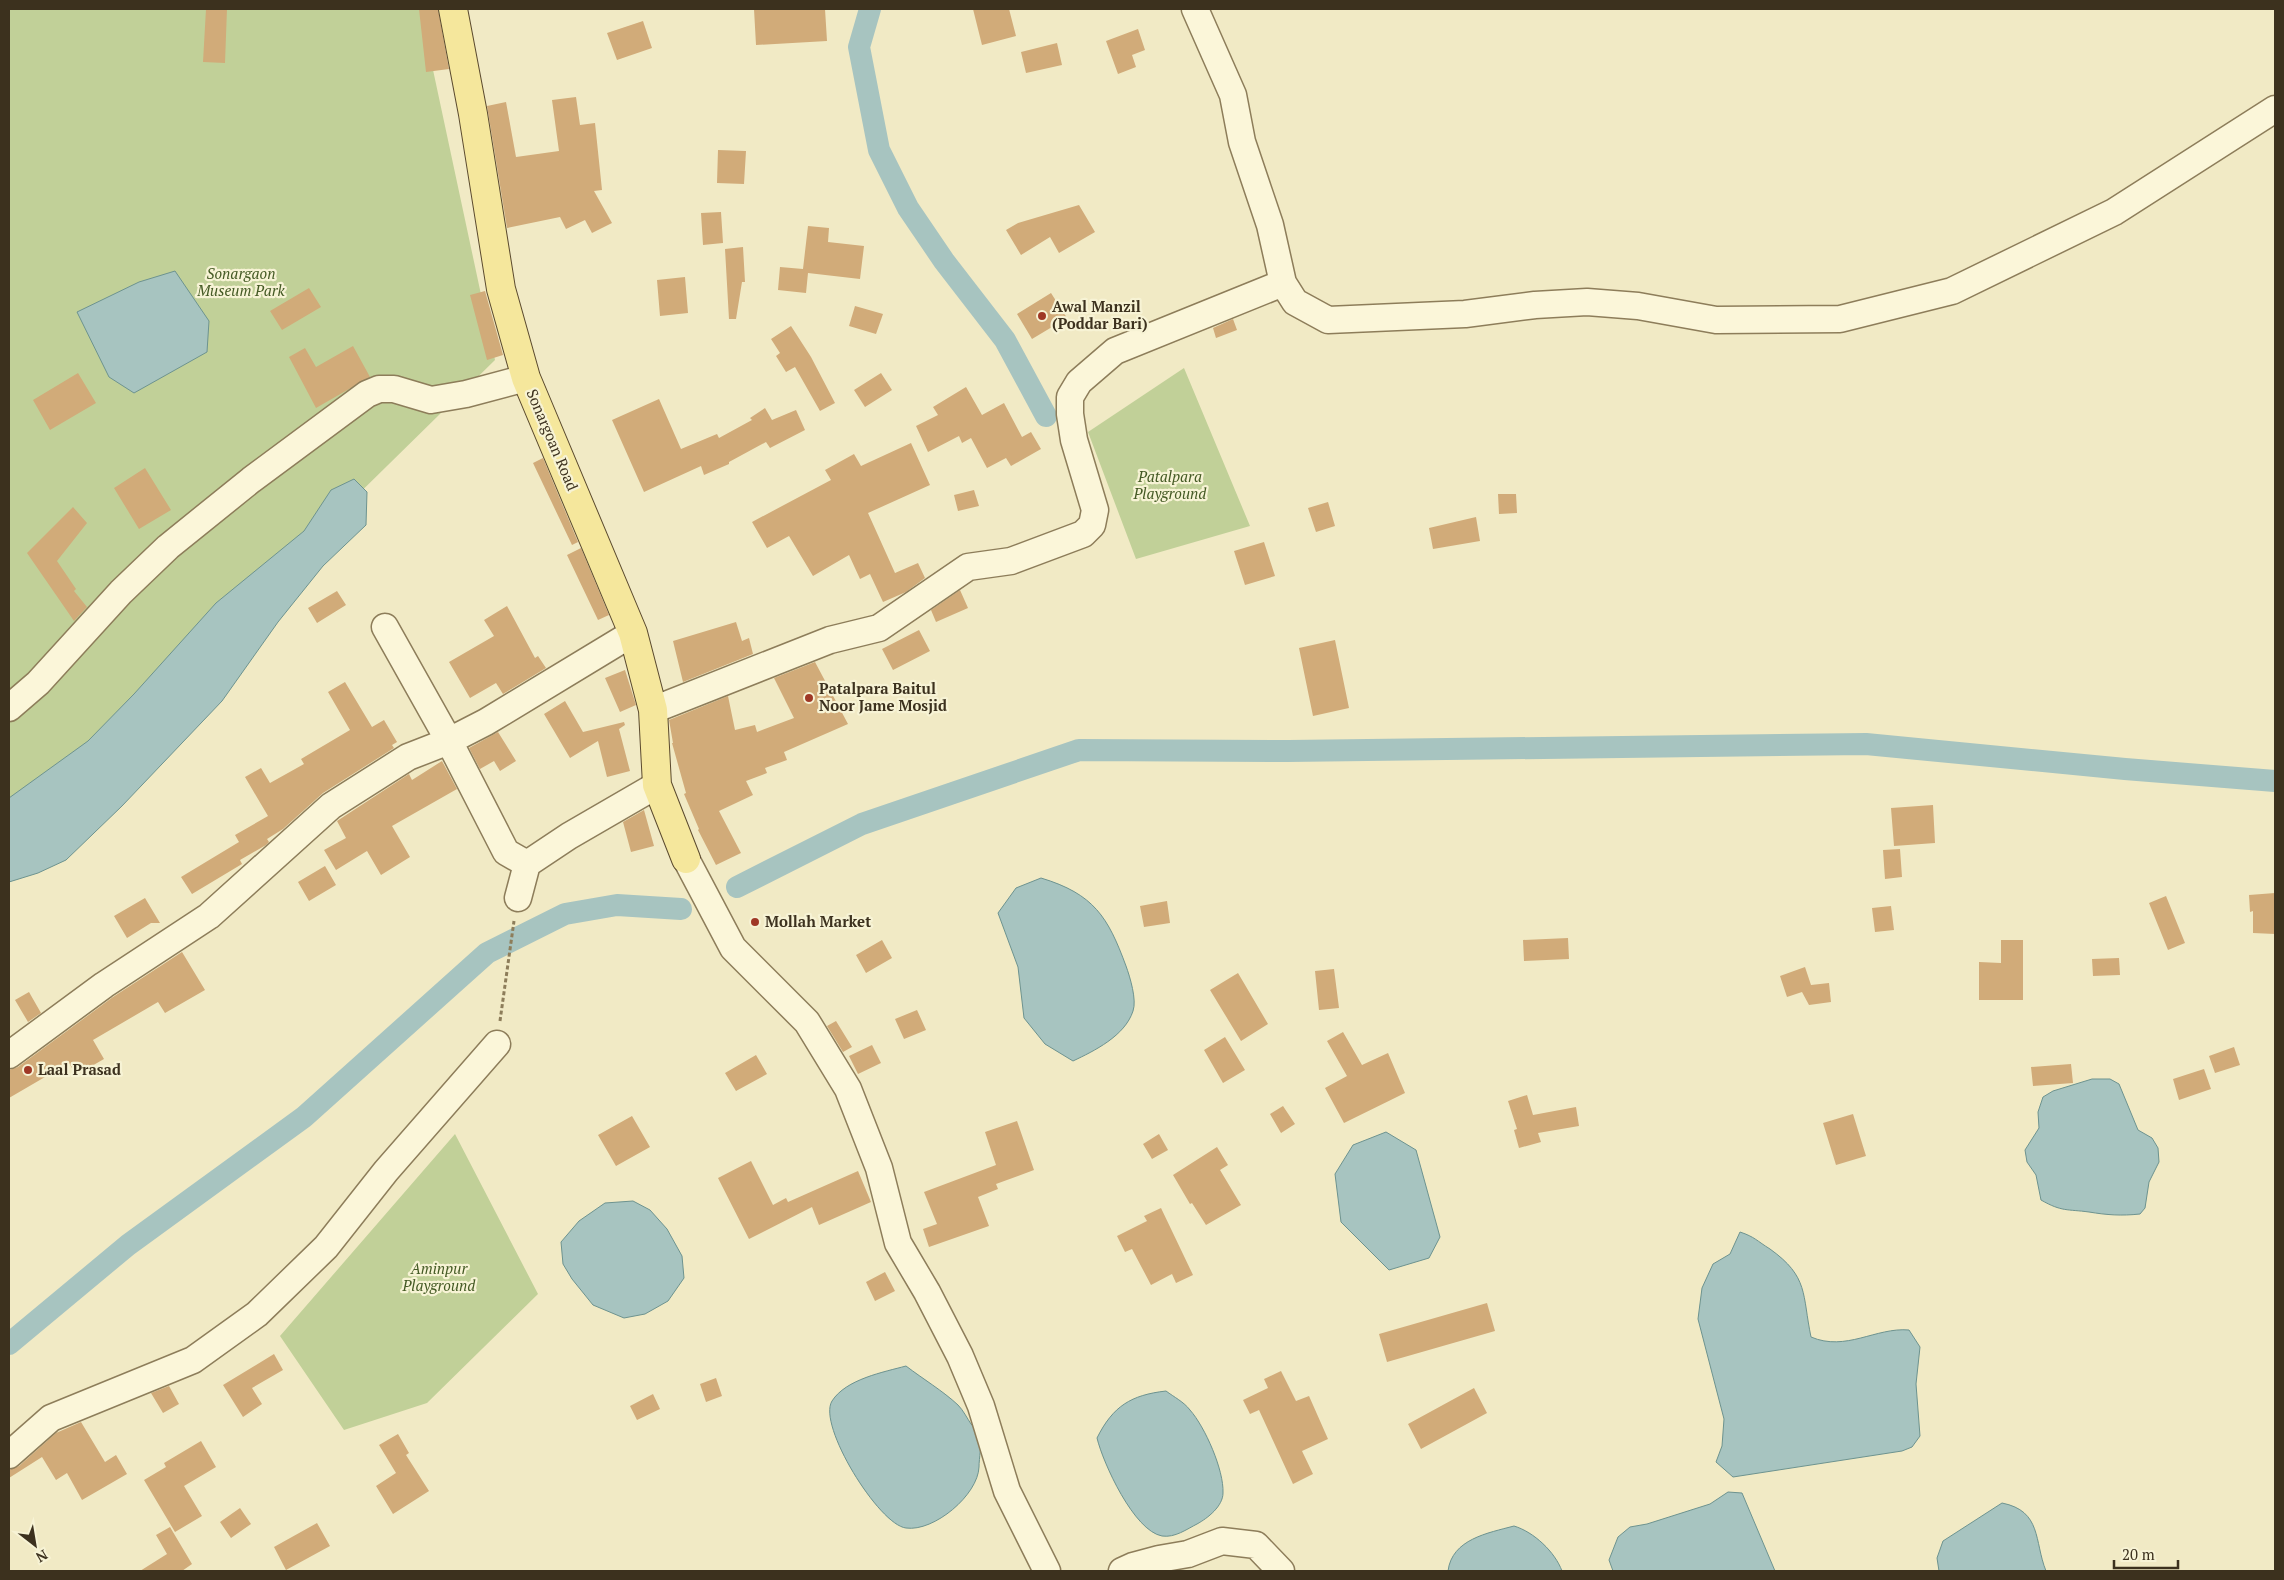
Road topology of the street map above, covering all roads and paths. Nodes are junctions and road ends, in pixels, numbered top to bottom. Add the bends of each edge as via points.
1 (453, 9) edge
2 (1195, 9) edge
3 (2275, 109) edge
4 (1283, 283) junction
5 (526, 378) junction
6 (385, 627) dead end
7 (633, 633) junction
8 (9, 708) edge
9 (653, 710) junction
10 (449, 741) junction
11 (657, 785) junction
12 (686, 859) joint
13 (527, 864) junction
14 (518, 898) joint
15 (497, 1044) joint
16 (9, 1055) edge
17 (9, 1455) edge
18 (1047, 1571) edge
19 (1122, 1571) edge
20 (1281, 1571) edge

1 - 5 main road, Sonargoan Road via 501,289
2 - 4 street via 1233,95 1242,142 1270,225
3 - 4 street via 2114,212 1969,283 1952,291 1840,319 1716,320 1638,306 1587,302 1465,314 1328,320 1296,302
4 - 9 street via 1115,351 1079,382 1070,397 1070,414 1074,440 1095,510 1092,525 1083,534 1011,561 968,567 880,628 830,640
5 - 7 main road, Sonargoan Road
5 - 8 street via 431,400 394,389 379,389 367,394 251,480 168,547 121,592 38,683
6 - 10 street
7 - 9 main road, Sonargoan Road
7 - 10 street
9 - 11 main road, Sonargoan Road
10 - 13 street via 506,852
10 - 16 street via 408,757 331,806 208,916
11 - 12 main road, Sonargoan Road
11 - 13 street
12 - 18 street via 733,948 807,1022 848,1089 879,1168 898,1243 960,1356 981,1406 1007,1491
13 - 14 street
14 - 15 path
15 - 17 street via 386,1171 326,1247 258,1314 193,1360 51,1418
19 - 20 street via 1150,1561 1188,1554 1222,1541 1256,1545

